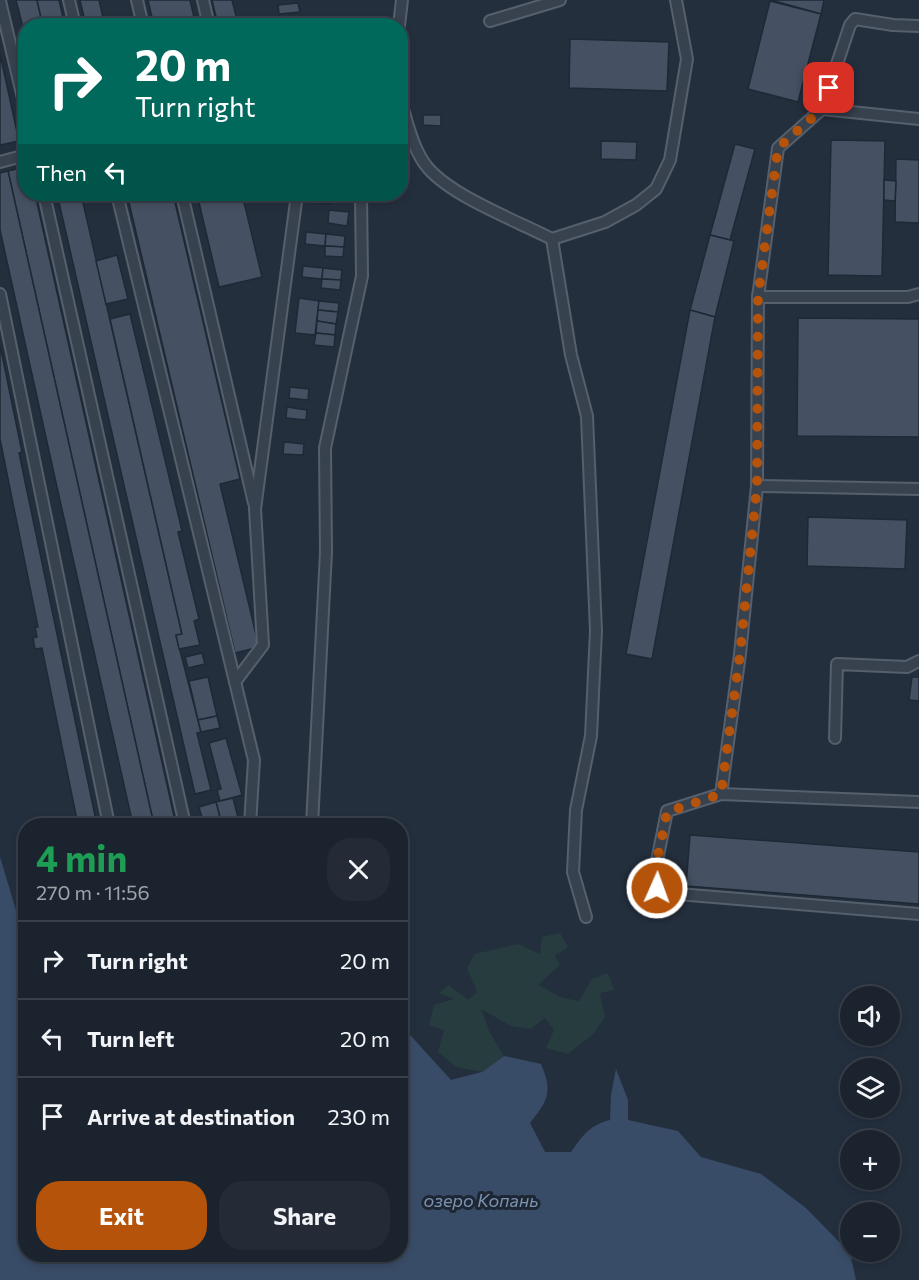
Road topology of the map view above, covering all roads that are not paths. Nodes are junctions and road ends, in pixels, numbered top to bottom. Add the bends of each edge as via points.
1 (69, 0) edge
2 (137, 0) edge
3 (203, 0) edge
4 (402, 0) edge
5 (560, 0) edge
6 (674, 0) edge
7 (0, 1) edge
8 (73, 18) edge
9 (141, 18) edge
10 (208, 18) edge
11 (400, 18) edge
12 (490, 21) dead end
13 (919, 26) edge
14 (18, 77) edge
15 (822, 109) junction
16 (919, 119) edge
17 (408, 124) edge
18 (18, 157) edge
19 (0, 162) edge
20 (46, 201) edge
21 (119, 201) edge
22 (184, 201) edge
23 (296, 201) edge
24 (361, 201) edge
25 (552, 239) junction
26 (0, 294) edge
27 (919, 294) edge
28 (758, 297) junction
29 (757, 486) junction
30 (919, 489) edge
31 (255, 509) junction
32 (919, 661) edge
33 (235, 682) junction
34 (835, 738) dead end
35 (721, 794) junction
36 (919, 802) edge
37 (108, 818) edge
38 (183, 818) edge
39 (250, 818) edge
40 (312, 818) edge
41 (919, 914) edge
42 (586, 917) dead end

1 - 8 lane
2 - 9 lane
3 - 10 lane
4 - 11 lane
5 - 12 lane
6 - 25 lane via 687,59 670,160 656,189 605,222
7 - 14 lane
13 - 15 lane via 855,19
15 - 16 lane
15 - 28 lane via 778,148
17 - 25 lane via 427,167 450,187
18 - 19 lane
20 - 38 lane
21 - 33 lane
22 - 31 lane
23 - 31 lane
24 - 40 lane via 362,276 325,448 326,552
25 - 42 lane via 571,355 587,416 596,631 591,736 576,810 573,872
26 - 37 lane
27 - 28 lane
28 - 29 lane
29 - 30 lane
29 - 35 lane
31 - 33 lane via 263,645
32 - 34 lane via 907,667 837,664
33 - 39 lane via 254,760
35 - 36 lane
35 - 41 lane via 667,812 654,876 657,888 666,893

